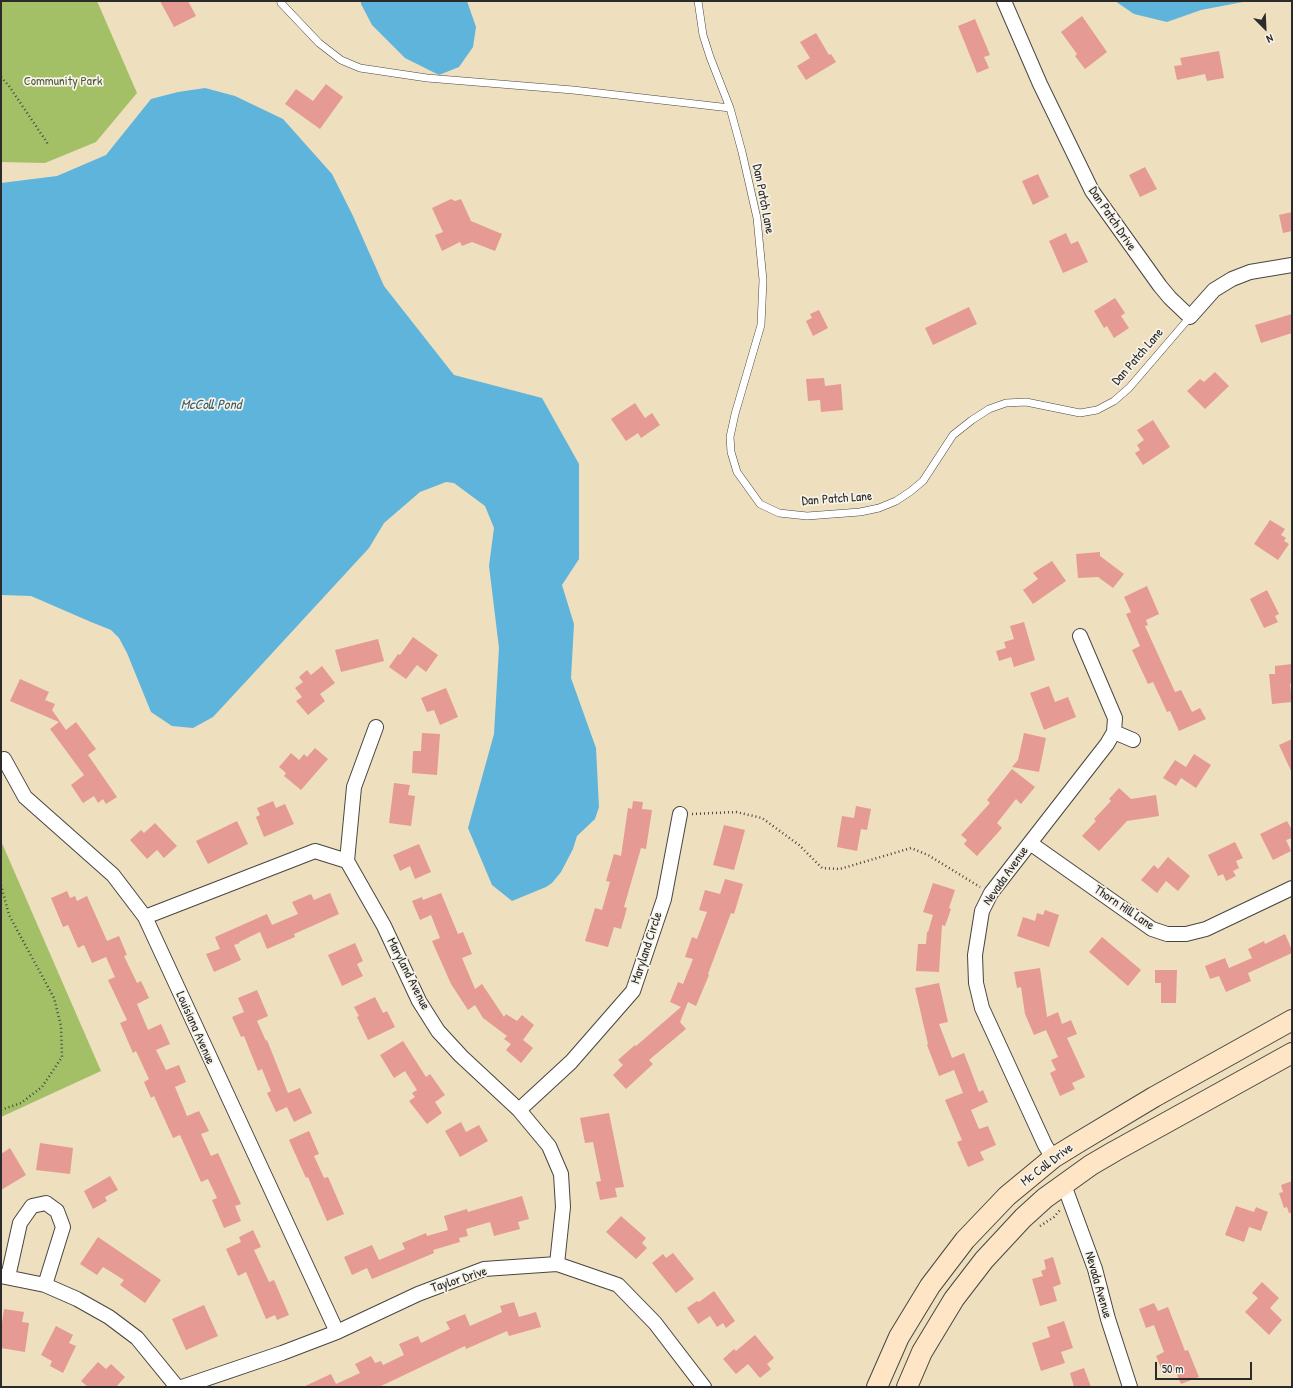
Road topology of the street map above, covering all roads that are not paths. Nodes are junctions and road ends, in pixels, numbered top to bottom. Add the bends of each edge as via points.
1 (698, 1) edge
2 (1004, 1) edge
3 (281, 3) dead end
4 (730, 108) junction
5 (1292, 265) edge
6 (1190, 317) junction
7 (1080, 636) dead end
8 (376, 727) dead end
9 (1114, 732) junction
10 (1133, 740) dead end
11 (4, 759) dead end
12 (680, 814) road end
13 (1030, 842) junction
14 (347, 861) junction
15 (1292, 888) edge
16 (145, 917) junction
17 (1292, 1020) edge
18 (1292, 1053) edge
19 (519, 1110) junction
20 (1053, 1158) junction
21 (1064, 1185) junction
22 (557, 1264) junction
23 (4, 1277) edge
24 (45, 1285) junction
25 (337, 1332) junction
26 (177, 1387) edge
27 (182, 1387) edge
28 (704, 1387) edge
29 (877, 1387) edge
30 (907, 1387) edge
31 (1130, 1387) edge

1 - 4 lane, Dan Patch Lane via 703,36
2 - 6 street, Dan Patch Drive via 1040,84 1092,191 1170,298
3 - 4 lane via 319,43 341,60 360,68 427,78 573,90
4 - 6 lane, Dan Patch Lane via 757,218 763,300 761,325 730,437 731,452 738,472 760,504 770,510 807,516 860,512 896,501 923,481 953,435 989,409 1006,403 1026,402 1080,413 1097,410 1114,401 1129,388
5 - 6 street via 1250,272 1232,279 1214,290
7 - 9 street via 1115,718
8 - 14 street via 354,787
9 - 10 street
9 - 13 street, Nevada Avenue
11 - 16 street, Louisiana Avenue via 25,797 113,875
12 - 19 street, Maryland Circle via 664,899 633,991 571,1062
13 - 15 street, Thorn Hill Lane via 1152,929 1167,934 1186,934 1206,929
13 - 20 street, Nevada Avenue via 991,893 982,911 975,955 976,983 982,1008
14 - 16 street via 315,851
14 - 19 street, Maryland Avenue via 384,926 419,1001 438,1031
16 - 25 street, Louisiana Avenue
17 - 20 main road, Mc Coll Drive via 1127,1112
18 - 21 main road, Mc Coll Drive via 1115,1151
19 - 22 street, Maryland Avenue via 549,1146 561,1174 563,1207
20 - 29 main road, Mc Coll Drive via 1007,1196 970,1234 947,1263 910,1318
21 - 30 main road, Mc Coll Drive via 1023,1218 968,1280 922,1352
21 - 31 street, Nevada Avenue via 1095,1269
22 - 25 street, Taylor Drive via 484,1269 418,1294
22 - 28 street, Taylor Drive via 618,1285 656,1323
23 - 24 street
23 - 24 street via 20,1223 32,1206 46,1203 57,1211 63,1227
24 - 26 street via 109,1317 138,1338
25 - 27 street, Taylor Drive

